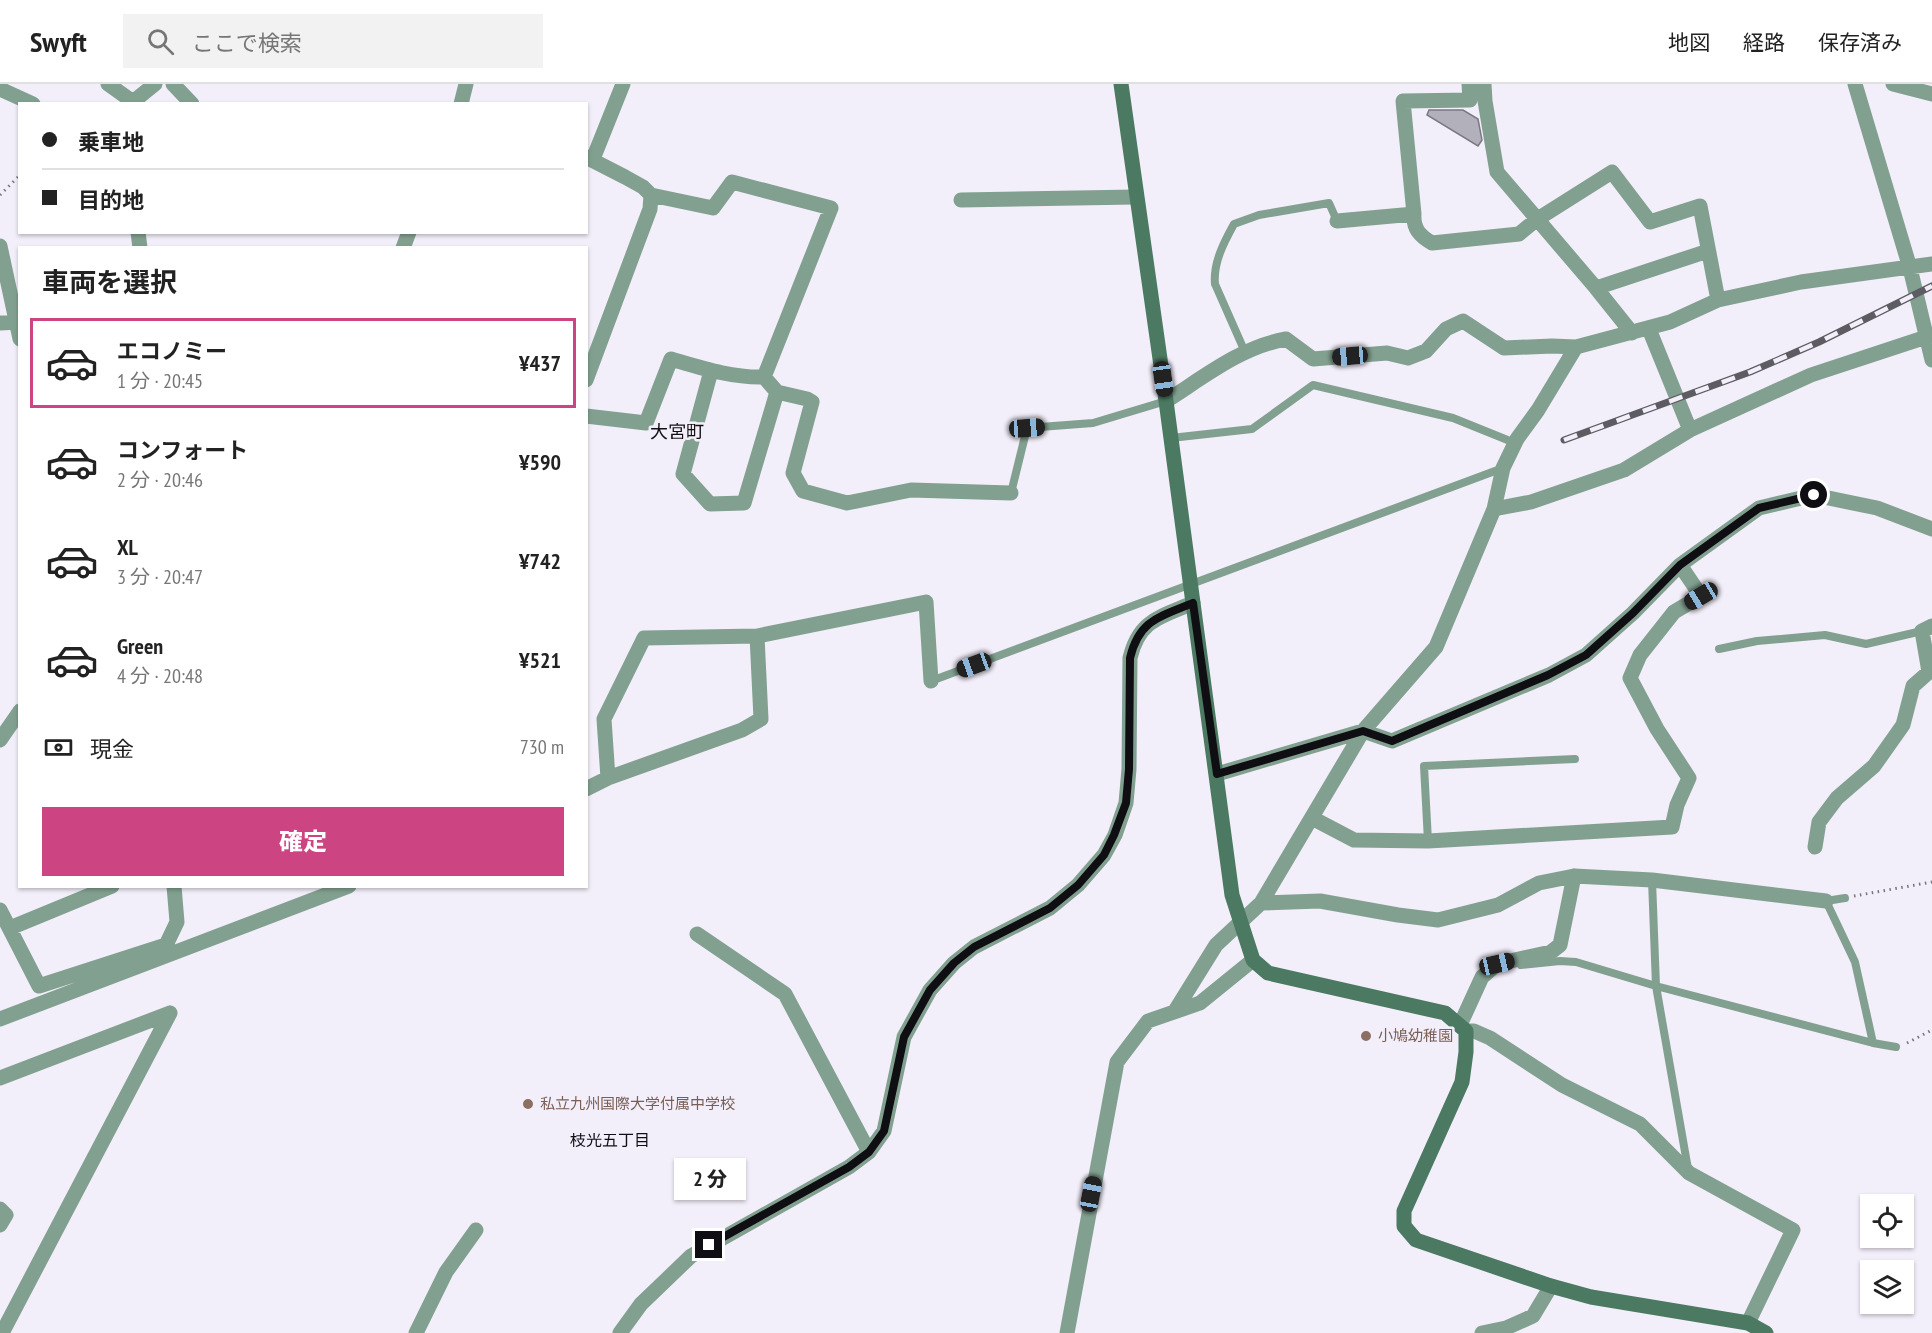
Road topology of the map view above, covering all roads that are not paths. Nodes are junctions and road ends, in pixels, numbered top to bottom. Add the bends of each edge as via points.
1 (108, 84) edge
2 (155, 84) edge
3 (173, 84) edge
4 (466, 84) edge
5 (623, 84) edge
6 (1121, 84) edge
7 (1469, 84) edge
8 (1484, 84) edge
9 (1855, 84) edge
10 (1893, 84) edge
11 (0, 89) edge
12 (1932, 94) edge
13 (29, 102) edge
14 (135, 102) edge
15 (190, 102) edge
16 (461, 102) edge
17 (590, 158) edge
18 (651, 195) junction
19 (1136, 196) junction
20 (961, 200) dead end
21 (1414, 214) junction
22 (1536, 220) junction
23 (1337, 221) joint
24 (0, 246) edge
25 (1708, 251) junction
26 (1932, 264) edge
27 (1910, 268) junction
28 (1596, 288) junction
29 (1718, 300) junction
30 (0, 323) edge
31 (18, 323) edge
32 (1649, 329) junction
33 (1632, 333) junction
34 (1929, 336) edge
35 (1576, 347) junction
36 (1245, 352) junction
37 (1932, 360) edge
38 (711, 371) junction
39 (588, 375) edge
40 (764, 378) junction
41 (777, 392) junction
42 (1166, 402) junction
43 (588, 416) edge
44 (1690, 430) junction
45 (1171, 438) junction
46 (1515, 443) junction
47 (1503, 468) junction
48 (1011, 493) joint
49 (1494, 509) junction
50 (1932, 529) edge
51 (1680, 565) junction
52 (1190, 586) junction
53 (1193, 603) junction
54 (1927, 628) edge
55 (757, 636) junction
56 (1719, 649) dead end
57 (931, 681) joint
58 (18, 714) edge
59 (1363, 731) junction
60 (0, 740) edge
61 (1575, 759) dead end
62 (1217, 774) junction
63 (608, 778) junction
64 (588, 788) edge
65 (1312, 818) junction
66 (1428, 842) junction
67 (1815, 847) dead end
68 (1574, 876) junction
69 (1652, 880) junction
70 (107, 888) edge
71 (174, 888) edge
72 (344, 888) edge
73 (1845, 898) road end
74 (1826, 902) junction
75 (1256, 908) junction
76 (0, 910) edge
77 (10, 928) junction
78 (697, 934) dead end
79 (1253, 960) junction
80 (1492, 968) junction
81 (1656, 986) junction
82 (1175, 1011) junction
83 (0, 1019) edge
84 (1463, 1028) junction
85 (1873, 1043) junction
86 (1896, 1047) road end
87 (0, 1078) edge
88 (869, 1152) junction
89 (1689, 1173) junction
90 (0, 1209) edge
91 (0, 1225) edge
92 (476, 1230) dead end
93 (1551, 1286) junction
94 (1533, 1316) junction
95 (1748, 1323) junction
96 (2, 1333) edge
97 (416, 1333) edge
98 (620, 1333) edge
99 (1067, 1333) edge
100 (1482, 1333) edge
101 (1529, 1333) edge
102 (1766, 1333) edge

1 - 14 street
2 - 14 street
3 - 15 street
4 - 16 street
5 - 17 street
6 - 19 street
7 - 21 street via 1470,100 1403,101
8 - 22 street via 1497,172
9 - 27 street
10 - 12 street
11 - 13 street
17 - 18 street
18 - 39 street via 650,209
18 - 40 street via 713,208 732,182 831,208
19 - 20 street
19 - 42 street
21 - 22 street via 1421,237 1432,243 1519,234
21 - 23 street
22 - 25 street via 1612,172 1650,222 1700,206
22 - 28 street
23 - 36 lane via 1329,203 1258,215 1234,224 1214,272 1215,284
24 - 31 street
25 - 28 street
25 - 29 street
26 - 27 street
27 - 29 street via 1801,282
27 - 34 street
28 - 33 street
29 - 32 street
30 - 31 street
32 - 33 street
32 - 44 street
33 - 35 street
34 - 37 street
34 - 44 street via 1811,375
35 - 36 street via 1504,348 1462,321 1446,329 1426,351 1408,358 1387,353 1313,359 1286,339
35 - 46 street
36 - 42 street
38 - 40 street
38 - 41 street via 683,474 710,504 744,503
38 - 43 street via 671,359 646,423
40 - 41 street
41 - 48 street via 812,402 793,474 803,491 847,503 911,490
42 - 45 street
42 - 48 lane via 1092,423 1027,428
44 - 49 street via 1624,470 1531,502
45 - 46 lane via 1252,429 1313,385 1453,418
45 - 52 street
46 - 47 street
47 - 49 street
47 - 52 lane
49 - 59 street via 1436,647
50 - 51 street via 1877,508 1814,495 1759,508
51 - 59 street via 1586,655 1548,675 1392,741
51 - 66 street via 1701,596 1674,612 1640,655 1630,678 1689,778 1672,827
52 - 53 street
52 - 57 lane
53 - 62 street
53 - 88 street via 1161,616 1134,640 1130,658 1126,803 1104,855 1078,885 1050,908 974,947 930,990 904,1037 884,1131
54 - 56 lane via 1866,644 1825,635 1757,640
54 - 67 street via 1929,672 1913,686 1903,725 1874,766 1837,798 1819,822
55 - 57 street via 926,602
55 - 63 street via 761,719 742,730
55 - 63 street via 644,638 604,719
58 - 60 street
59 - 62 street
59 - 65 street
61 - 66 lane via 1425,766
62 - 79 street via 1232,896
63 - 64 street
65 - 66 street via 1354,840
65 - 75 street
68 - 69 street
68 - 75 street via 1539,883 1498,906 1438,920 1320,901
68 - 80 street via 1560,945 1551,952
69 - 74 street
69 - 81 lane
70 - 77 street
71 - 77 street via 177,922 166,945 39,986
72 - 83 street
73 - 74 lane
74 - 85 lane via 1854,962
75 - 82 street via 1216,945
76 - 77 street
78 - 88 street via 785,994
79 - 82 street via 1200,1003
79 - 84 street via 1268,973 1444,1013
80 - 81 lane via 1576,962
80 - 84 street via 1482,977
81 - 85 lane
81 - 89 lane
82 - 99 street via 1148,1021 1117,1062
84 - 89 street via 1490,1038 1562,1085 1640,1124
84 - 93 street via 1466,1052 1462,1082 1404,1211 1404,1226 1416,1240
85 - 86 lane
87 - 96 street via 170,1013
88 - 98 street via 691,1256 641,1304
89 - 95 street via 1793,1230
90 - 91 street via 6,1215
92 - 97 street via 446,1272
93 - 94 street
93 - 95 street via 1591,1297
94 - 100 street
94 - 101 street
95 - 102 street

